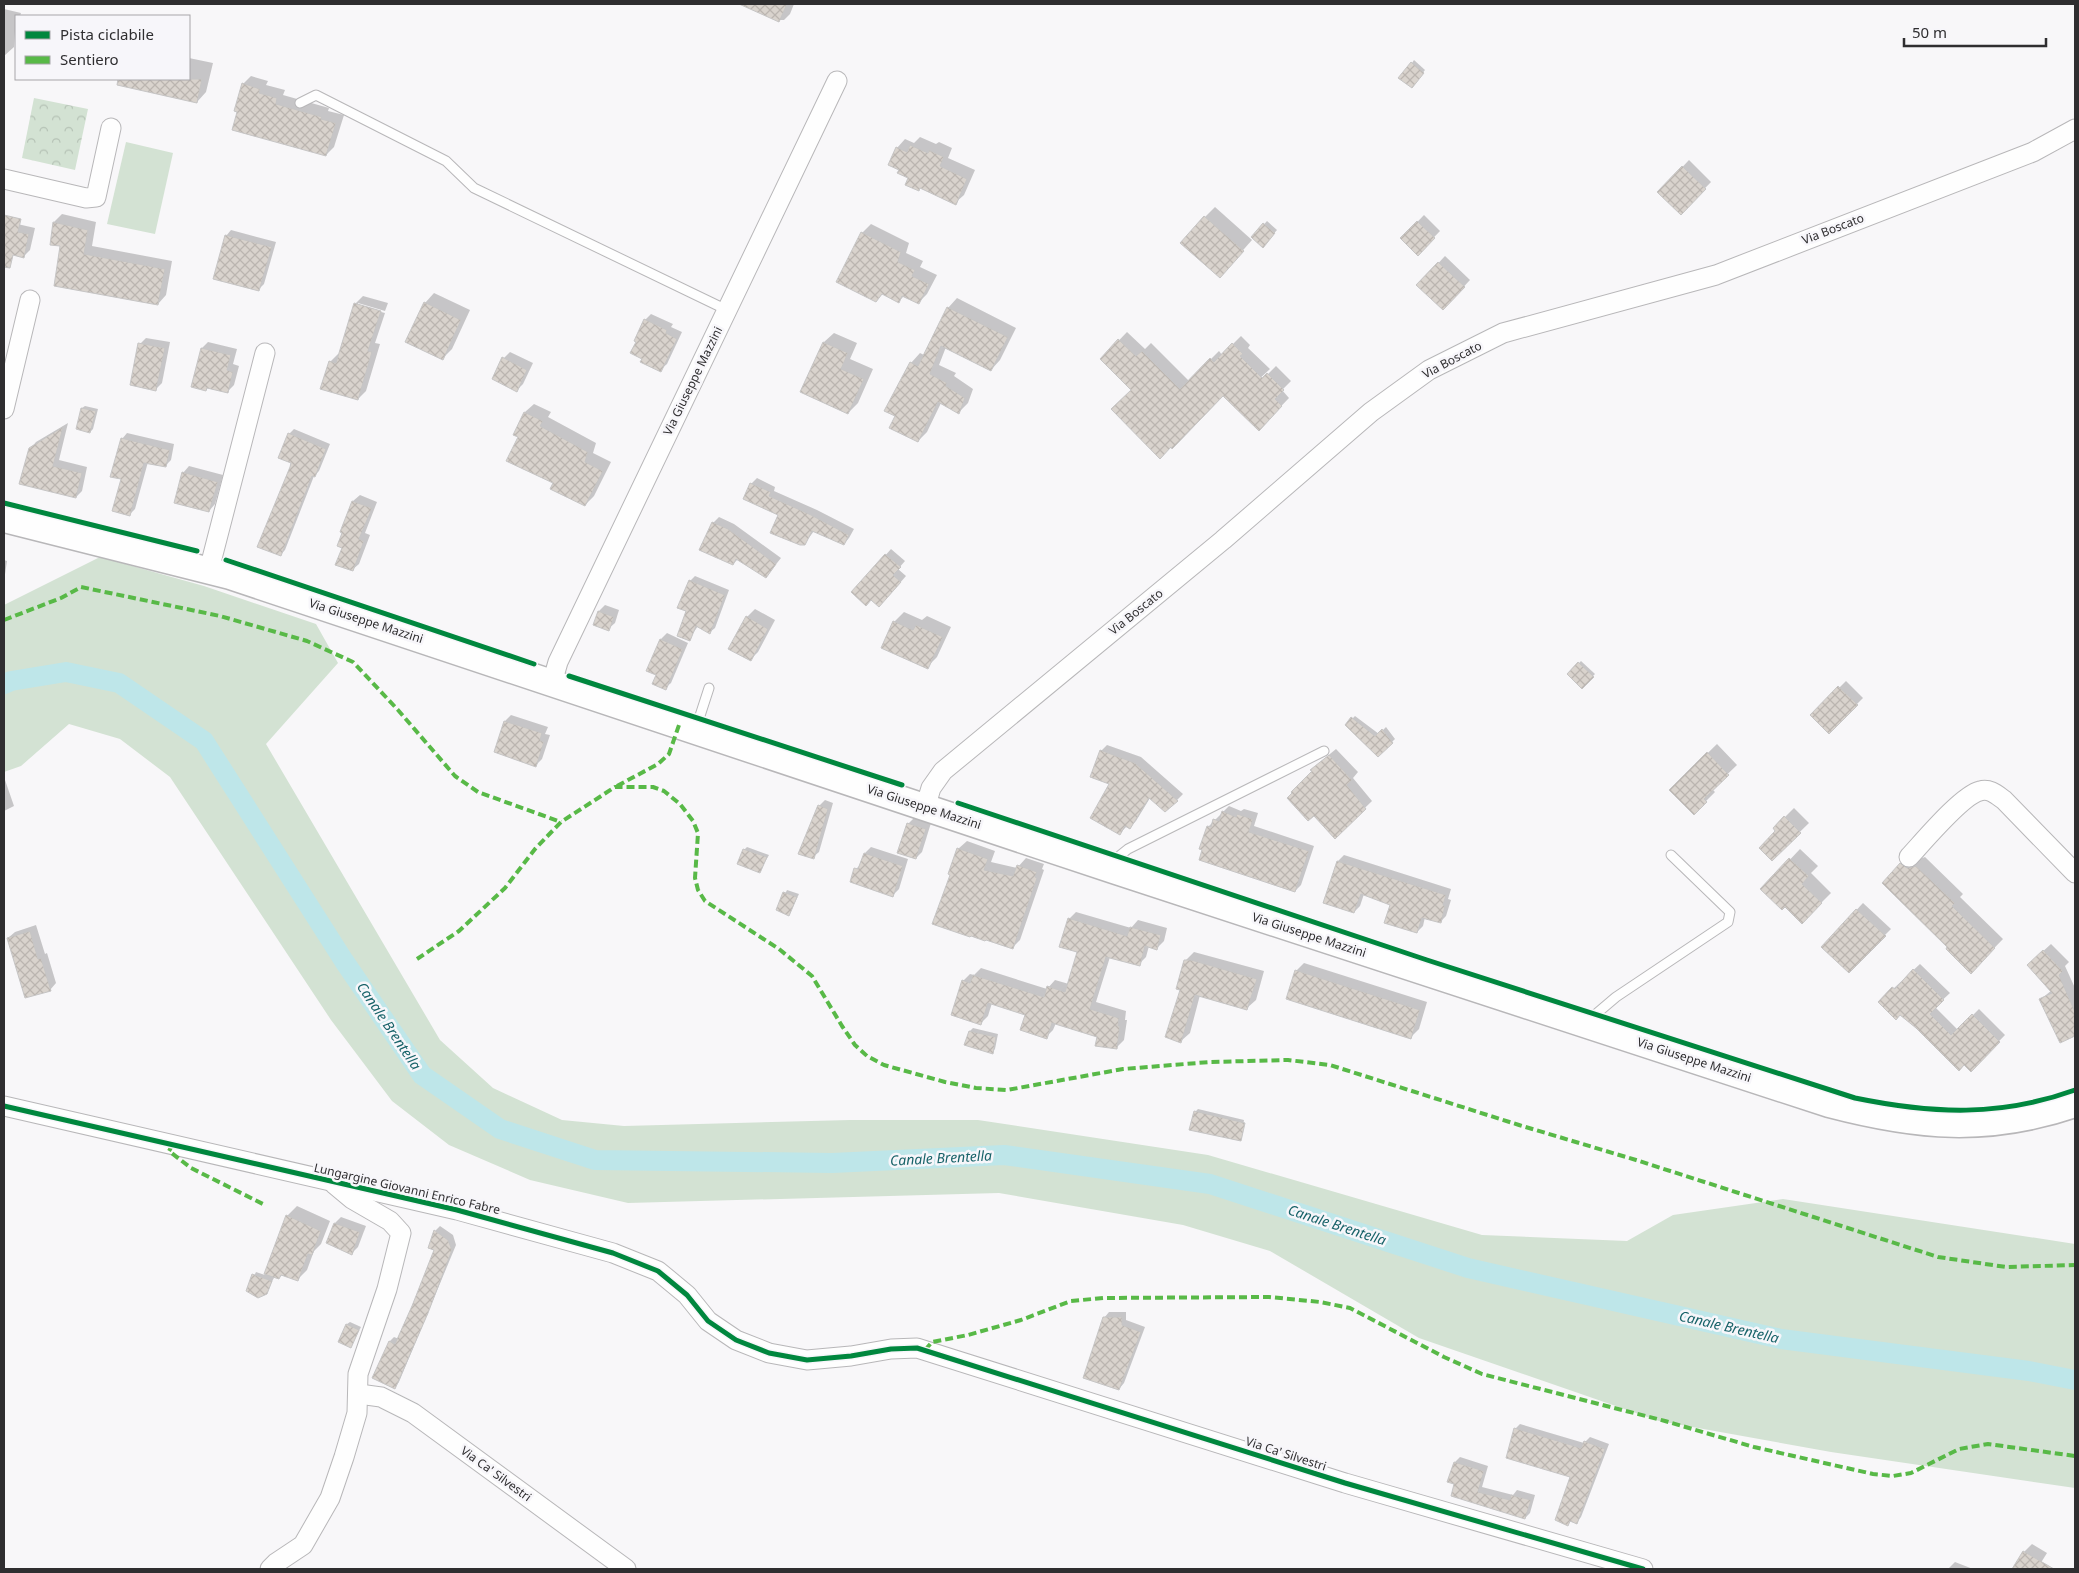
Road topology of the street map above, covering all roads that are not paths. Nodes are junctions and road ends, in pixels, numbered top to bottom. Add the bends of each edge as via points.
1 (837, 81) dead end
2 (300, 102) dead end
3 (111, 128) dead end
4 (2075, 130) edge
5 (4, 179) edge
6 (30, 300) dead end
7 (727, 310) junction
8 (265, 353) dead end
9 (4, 409) edge
10 (4, 520) edge
11 (208, 570) junction
12 (552, 683) junction
13 (710, 688) dead end
14 (695, 731) junction
15 (1324, 751) dead end
16 (925, 808) junction
17 (1671, 855) dead end
18 (1908, 857) dead end
19 (1113, 870) junction
20 (2075, 873) edge
21 (1591, 1027) junction
22 (2075, 1104) edge
23 (4, 1106) edge
24 (331, 1181) junction
25 (925, 1350) joint
26 (359, 1394) junction
27 (270, 1569) edge
28 (626, 1569) edge
29 (1643, 1569) edge

1 - 7 street, Via Giuseppe Mazzini
2 - 7 lane via 316,95 446,161 474,188
3 - 5 street via 96,197 86,198
4 - 16 street, Via Boscato via 2033,152 1716,275 1503,333 1429,370 1371,412 1223,540 943,771 931,788
6 - 9 street
7 - 12 street, Via Giuseppe Mazzini via 554,671
8 - 11 street
10 - 11 main road, Via Giuseppe Mazzini
11 - 12 main road, Via Giuseppe Mazzini
12 - 14 main road, Via Giuseppe Mazzini
13 - 14 lane
14 - 16 main road, Via Giuseppe Mazzini
15 - 19 lane via 1128,849 1118,857
16 - 19 main road, Via Giuseppe Mazzini
17 - 21 lane via 1730,912 1728,922 1616,997 1596,1014
18 - 20 street via 1968,797 1981,790 1994,792 2004,800
19 - 21 main road, Via Giuseppe Mazzini
21 - 22 main road, Via Giuseppe Mazzini via 1828,1104 1902,1120 1983,1125 2050,1113
23 - 24 street, Lungargine Giovanni Enrico Fabre
24 - 25 street, Lungargine Giovanni Enrico Fabre via 503,1222 635,1261 658,1271 687,1295 708,1321 736,1340 769,1353 807,1360 891,1349
24 - 26 street, Lungargine Giovanni Enrico Fabre via 352,1199 390,1221 401,1233 387,1288 358,1374
25 - 29 street, Via Ca' Silvestri via 1345,1483
26 - 27 street, Lungargine Giovanni Enrico Fabre via 344,1457 320,1517 303,1545
26 - 28 street, Via Ca' Silvestri via 380,1397 413,1413

